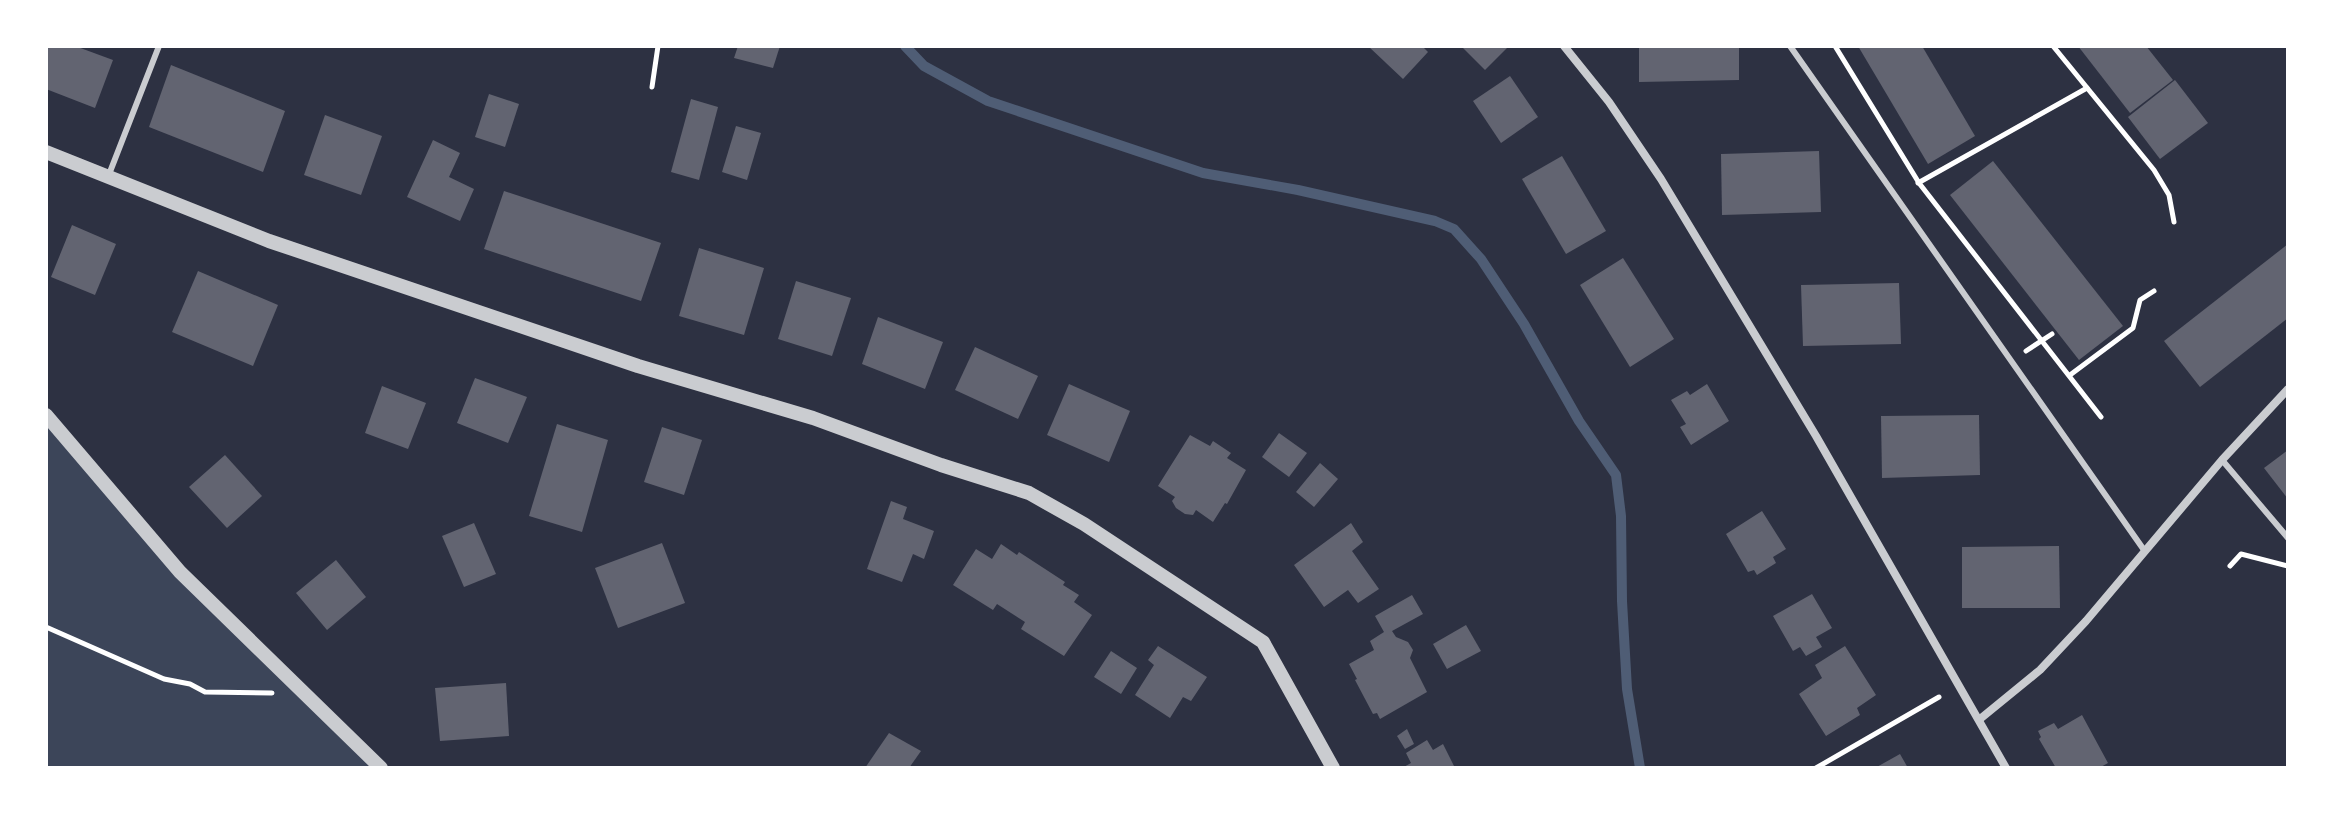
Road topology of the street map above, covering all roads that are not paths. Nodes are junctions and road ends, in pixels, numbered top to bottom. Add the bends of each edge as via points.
1 (159, 46) edge
2 (1564, 46) edge
3 (1790, 46) edge
4 (46, 152) edge
5 (108, 177) junction
6 (2288, 389) edge
7 (46, 415) edge
8 (2222, 460) junction
9 (2288, 538) edge
10 (2144, 550) junction
11 (1980, 719) junction
12 (381, 768) edge
13 (1333, 768) edge
14 (2006, 768) edge

1 - 5 lane
2 - 11 street via 1661,179
3 - 10 lane
4 - 5 street
5 - 13 street via 269,241 1029,493 1263,642
6 - 8 street
7 - 12 street via 180,572
8 - 9 lane
8 - 10 street
10 - 11 street via 2040,670
11 - 14 street

